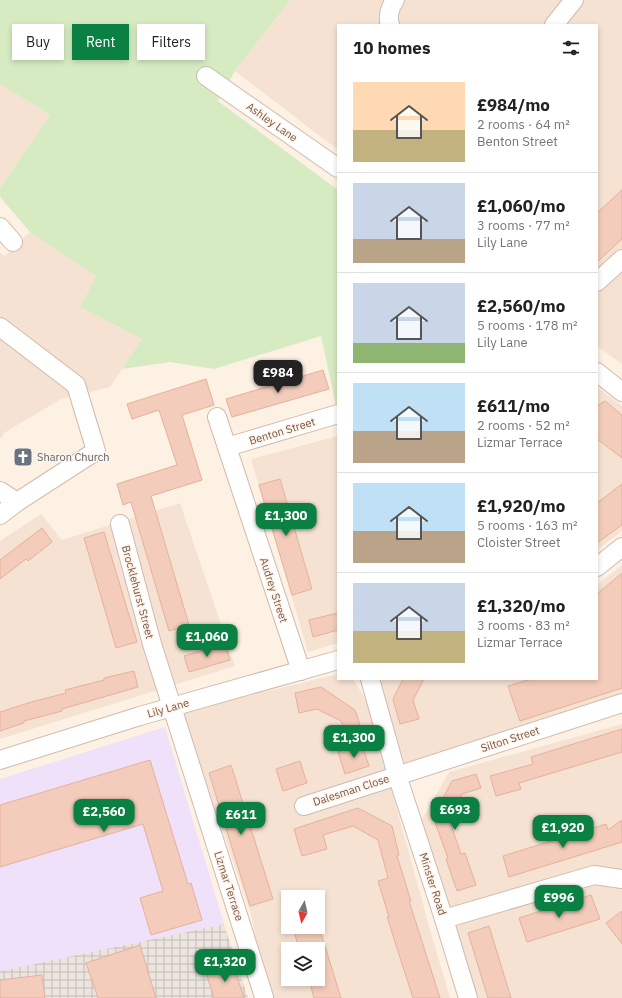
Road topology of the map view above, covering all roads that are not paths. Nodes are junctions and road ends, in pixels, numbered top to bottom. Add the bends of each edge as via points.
1 (394, 0) edge
2 (574, 0) edge
3 (390, 24) edge
4 (555, 24) edge
5 (206, 76) dead end
6 (337, 167) edge
7 (0, 227) edge
8 (13, 242) dead end
9 (622, 259) edge
10 (598, 281) edge
11 (0, 326) edge
12 (600, 381) edge
13 (622, 392) edge
14 (337, 414) edge
15 (217, 418) dead end
16 (227, 447) junction
17 (0, 491) edge
18 (17, 502) junction
19 (0, 515) edge
20 (120, 524) dead end
21 (622, 547) edge
22 (598, 566) edge
23 (337, 660) edge
24 (301, 671) junction
25 (370, 680) edge
26 (622, 702) edge
27 (172, 707) junction
28 (0, 760) edge
29 (397, 775) junction
30 (304, 806) dead end
31 (622, 880) edge
32 (444, 919) junction
33 (264, 997) dead end
34 (468, 998) edge

1 - 3 street via 391,5
2 - 4 street
5 - 6 street, Ashley Lane
7 - 8 street
9 - 10 street
11 - 18 street via 76,385 96,451
12 - 13 street
14 - 16 street, Benton Street
15 - 16 street, Audrey Street
16 - 24 street, Audrey Street
17 - 18 street
18 - 19 street
20 - 27 street, Brocklehurst Street via 152,644
21 - 22 street
23 - 24 street, Lily Lane
24 - 27 street, Lily Lane
25 - 29 street, Minster Road
26 - 29 street, Silton Street
27 - 28 street, Lily Lane
27 - 33 street, Lizmar Terrace
29 - 30 street, Dalesman Close
29 - 32 street, Minster Road
31 - 32 street via 594,875
32 - 34 street, Minster Road

